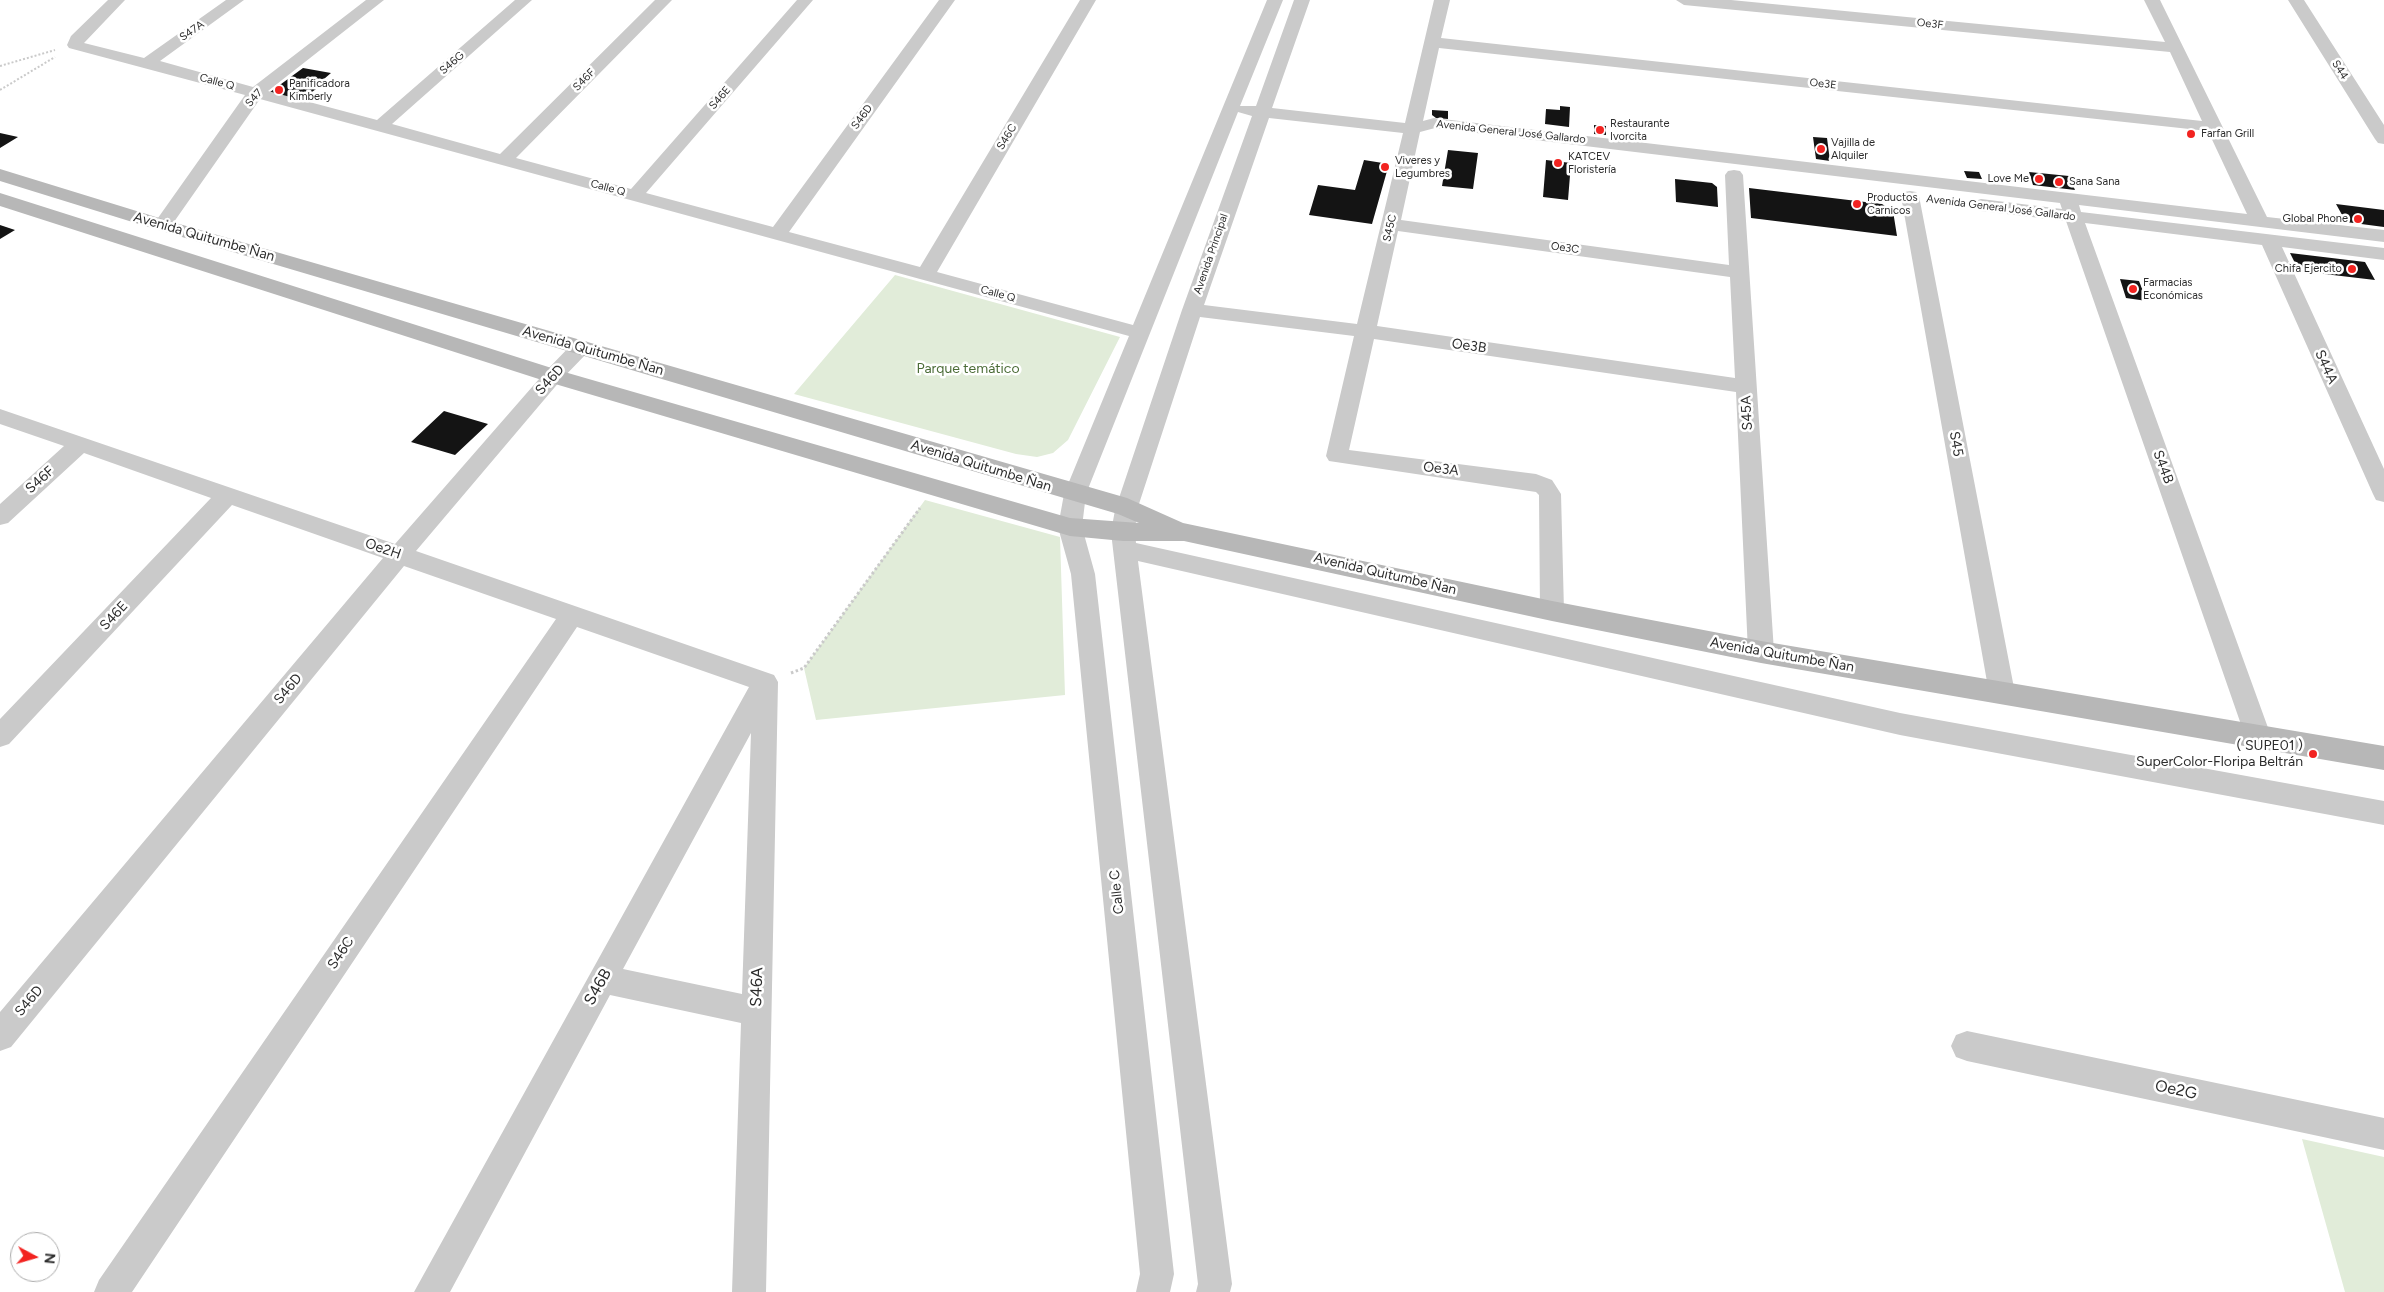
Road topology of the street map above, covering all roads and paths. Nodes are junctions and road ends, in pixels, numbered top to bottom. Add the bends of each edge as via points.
1 (117, 0) edge
2 (236, 0) edge
3 (376, 0) edge
4 (524, 0) edge
5 (664, 0) edge
6 (805, 0) edge
7 (947, 0) edge
8 (1088, 0) edge
9 (1275, 0) edge
10 (1302, 0) edge
11 (1442, 0) edge
12 (1684, 0) edge
13 (2152, 0) edge
14 (2296, 0) edge
15 (1432, 42) junction
16 (75, 44) junction
17 (2175, 48) junction
18 (147, 63) junction
19 (0, 66) edge
20 (0, 90) edge
21 (256, 92) junction
22 (1231, 108) junction
23 (1261, 112) junction
24 (380, 126) junction
25 (2214, 127) junction
26 (1413, 129) junction
27 (2384, 139) edge
28 (504, 160) junction
29 (0, 175) edge
30 (1734, 175) junction
31 (635, 195) junction
32 (1910, 196) junction
33 (0, 199) edge
34 (2071, 208) junction
35 (2260, 221) junction
36 (1391, 224) junction
37 (162, 225) junction
38 (778, 234) junction
39 (2384, 236) edge
40 (2269, 240) junction
41 (2384, 254) edge
42 (1740, 272) junction
43 (926, 274) junction
44 (1192, 310) junction
45 (1366, 331) junction
46 (1140, 333) junction
47 (581, 347) junction
48 (553, 376) junction
49 (1746, 387) junction
50 (0, 416) edge
51 (80, 444) junction
52 (1337, 456) joint
53 (934, 487) junction
54 (1075, 494) junction
55 (2384, 494) edge
56 (228, 495) junction
57 (0, 517) edge
58 (1125, 525) junction
59 (1070, 527) junction
60 (399, 554) junction
61 (1552, 611) junction
62 (572, 615) junction
63 (1761, 652) junction
64 (765, 682) junction
65 (2002, 693) junction
66 (0, 736) edge
67 (2258, 736) junction
68 (2384, 758) edge
69 (2384, 813) edge
70 (602, 979) junction
71 (756, 1012) junction
72 (0, 1036) edge
73 (1967, 1046) dead end
74 (2384, 1134) edge
75 (111, 1292) edge
76 (431, 1292) edge
77 (749, 1292) edge
78 (1153, 1292) edge
79 (1213, 1292) edge

1 - 16 street
2 - 18 street, S47A
3 - 21 street, S47
4 - 24 street, S46G
5 - 28 street, S46F
6 - 31 street, S46E
7 - 38 street, S46D
8 - 43 street, S46C
9 - 22 street
10 - 23 street, Avenida Principal
11 - 15 street, S45C
12 - 17 street, Oe3F
13 - 17 street
14 - 27 street, S44
15 - 25 street, Oe3E
15 - 26 street, S45C
16 - 18 street, Calle Q via 80,48
16 - 19 path
16 - 20 path
17 - 25 street
18 - 21 street, Calle Q
21 - 24 street, Calle Q
21 - 37 street, S47
22 - 23 street, Avenida General José Gallardo
22 - 46 street
23 - 26 street, Avenida General José Gallardo
23 - 44 street, Avenida Principal
24 - 28 street, Calle Q
25 - 35 street
26 - 30 street, Avenida General José Gallardo via 1428,140
26 - 34 street, Avenida General José Gallardo via 1434,123
26 - 36 street, S45C
28 - 31 street, Calle Q
29 - 37 street, Avenida Quitumbe Ñan
30 - 32 street, Avenida General José Gallardo
30 - 42 street, S45A
31 - 38 street, Calle Q
32 - 34 street, Avenida General José Gallardo
32 - 65 street, S45
33 - 48 street, Avenida Quitumbe Ñan
34 - 35 street, Avenida General José Gallardo
34 - 40 street, Avenida General José Gallardo
34 - 67 street, S44B
35 - 39 street, Avenida General José Gallardo
36 - 42 street, Oe3C
36 - 45 street, S45C
37 - 47 street, Avenida Quitumbe Ñan
38 - 43 street, Calle Q
40 - 41 street, Avenida General José Gallardo
40 - 55 street, S44A
42 - 49 street, S45A
43 - 46 street, Calle Q
44 - 45 street, Oe3B
44 - 58 street, Avenida Principal
45 - 49 street, Oe3B
45 - 52 street, S45C
46 - 54 street
47 - 48 street, S46D
47 - 54 street, Avenida Quitumbe Ñan
48 - 53 street, Avenida Quitumbe Ñan
48 - 60 street, S46D
49 - 63 street, S45A
50 - 51 street, Oe2H
51 - 56 street, Oe2H
51 - 57 street, S46F
52 - 61 street, Oe3A via 1536,482 1544,486 1550,494
53 - 59 street, Avenida Quitumbe Ñan
53 - 64 path via 804,668
54 - 58 street, Avenida Quitumbe Ñan
54 - 59 street, Calle C
56 - 60 street, Oe2H
56 - 66 street, S46E
58 - 59 street, Avenida Quitumbe Ñan
58 - 61 street, Avenida Quitumbe Ñan via 1256,546
58 - 69 street via 1166,557 1900,724
58 - 79 street via 1214,1275
59 - 78 street, Calle C via 1084,574 1157,1274
60 - 62 street, Oe2H
60 - 72 street, S46D
61 - 63 street, Avenida Quitumbe Ñan
62 - 64 street, Oe2H
62 - 75 street, S46C
63 - 65 street, Avenida Quitumbe Ñan
64 - 70 street, S46B
64 - 71 street, S46A
65 - 67 street, Avenida Quitumbe Ñan
67 - 68 street, Avenida Quitumbe Ñan
70 - 71 street
70 - 76 street, S46B
71 - 77 street, S46A
73 - 74 street, Oe2G

